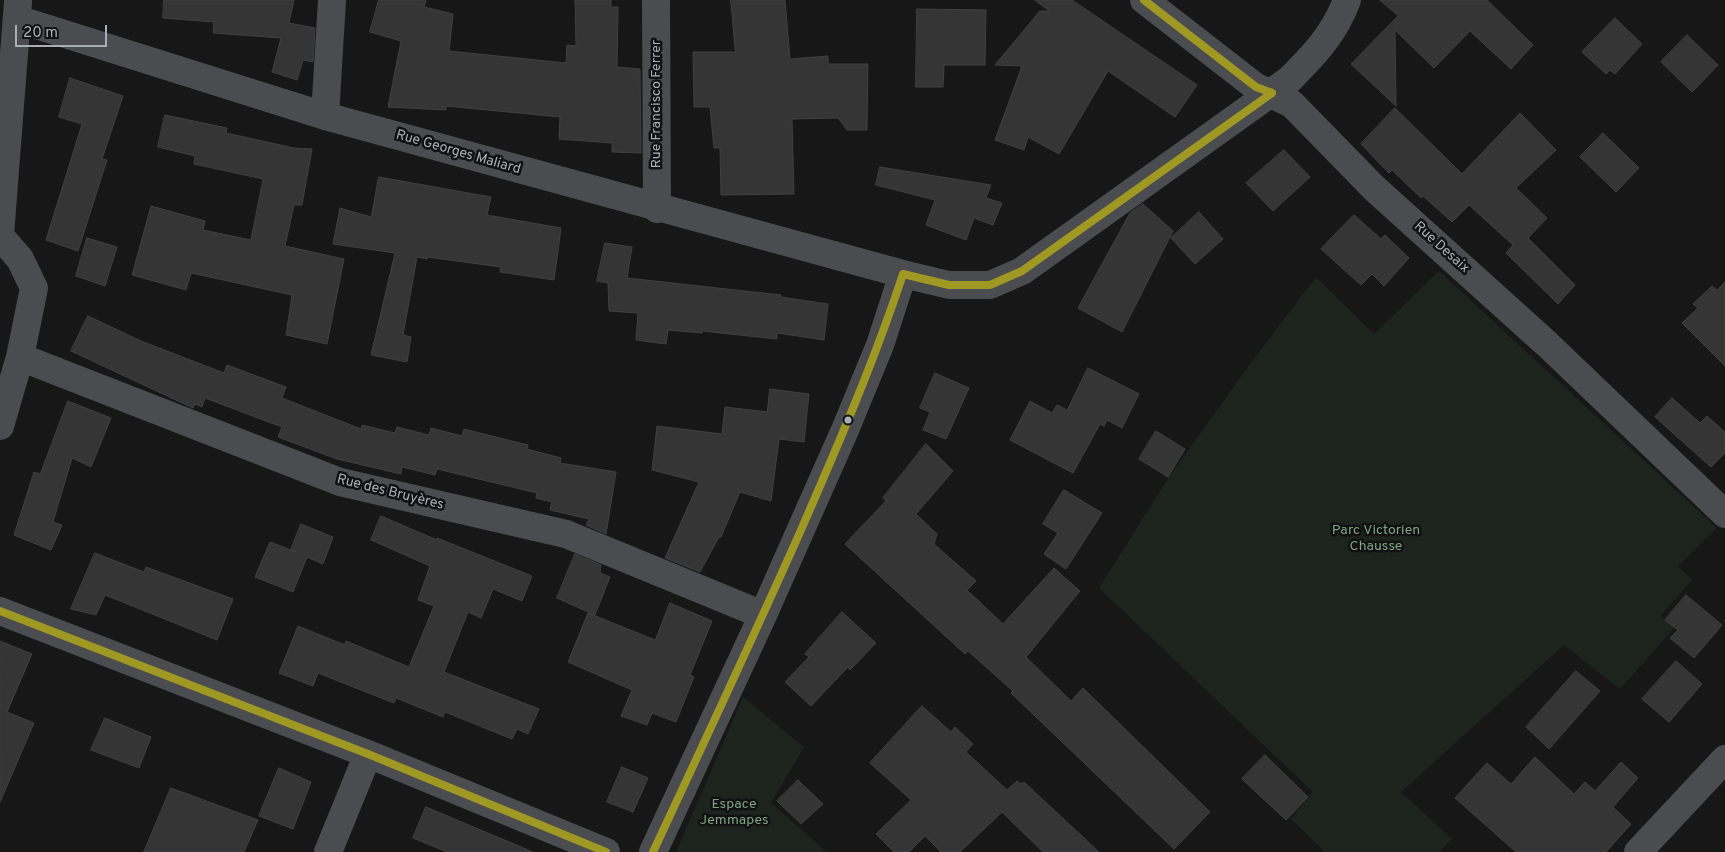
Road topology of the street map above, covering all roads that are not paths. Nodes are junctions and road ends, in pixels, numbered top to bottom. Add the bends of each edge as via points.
1 (332, 0) edge
2 (656, 0) edge
3 (1144, 0) edge
4 (1347, 0) edge
5 (17, 10) edge
6 (1272, 93) junction
7 (325, 116) junction
8 (658, 209) junction
9 (0, 236) edge
10 (903, 274) junction
11 (20, 357) junction
12 (0, 426) edge
13 (1725, 514) edge
14 (0, 611) edge
15 (763, 615) junction
16 (368, 754) junction
17 (1725, 759) edge
18 (328, 852) edge
19 (606, 852) edge
20 (652, 852) edge
21 (1638, 852) edge

1 - 7 street
2 - 8 street, Rue Francisco Ferrer
3 - 6 street, Rue Desaix via 1256,86
4 - 6 street, Rue Georges Maliard via 1321,48
5 - 7 street, Rue Georges Maliard
5 - 9 street
6 - 10 street, Rue Georges Maliard via 1022,271 990,285 949,285
6 - 13 street, Rue Desaix via 1292,104 1374,188 1547,344
7 - 8 street, Rue Georges Maliard
8 - 10 street, Rue Georges Maliard
9 - 11 street via 20,259 34,288
10 - 15 street via 880,345
11 - 12 street
11 - 15 street, Rue des Bruyères via 340,482 566,534
14 - 16 street
15 - 20 street
16 - 18 street
16 - 19 street
17 - 21 street

